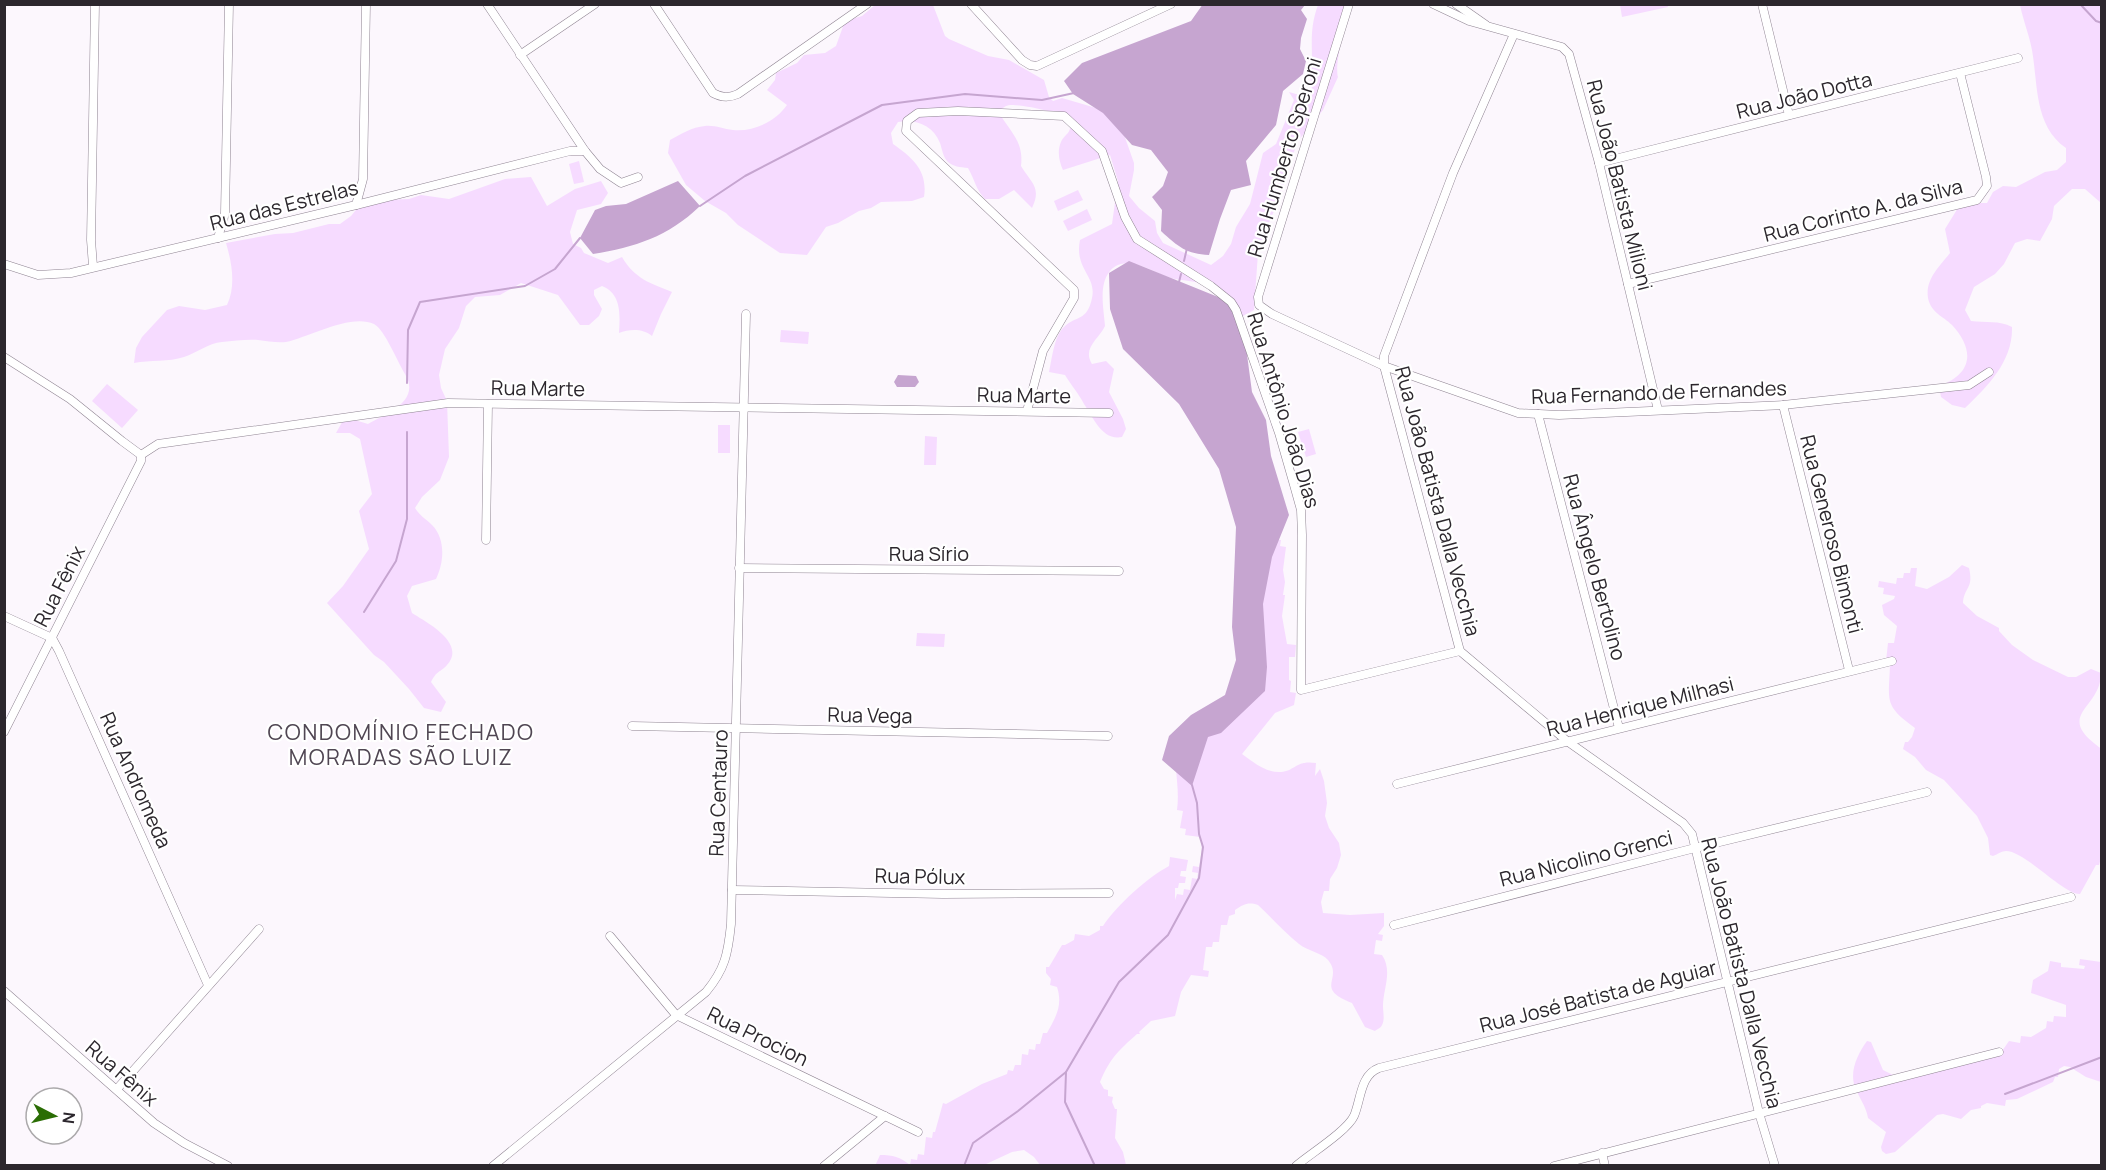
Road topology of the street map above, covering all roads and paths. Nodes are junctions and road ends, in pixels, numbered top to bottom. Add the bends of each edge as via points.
1 (95, 4) edge
2 (229, 4) edge
3 (366, 4) edge
4 (487, 4) edge
5 (595, 4) edge
6 (654, 4) edge
7 (867, 4) edge
8 (971, 4) edge
9 (1349, 4) edge
10 (1433, 4) edge
11 (1456, 4) edge
12 (1762, 4) edge
13 (1165, 6) edge
14 (1487, 26) junction
15 (1514, 34) junction
16 (520, 55) junction
17 (2018, 58) dead end
18 (1960, 73) junction
19 (1789, 115) junction
20 (575, 137) junction
21 (570, 151) junction
22 (585, 151) junction
23 (1599, 163) junction
24 (638, 177) dead end
25 (356, 205) junction
26 (218, 238) junction
27 (4, 264) edge
28 (93, 266) junction
29 (1628, 284) junction
30 (746, 314) dead end
31 (1272, 314) joint
32 (4, 357) edge
33 (1384, 366) junction
34 (1989, 372) dead end
35 (488, 404) junction
36 (1783, 405) junction
37 (744, 407) junction
38 (1658, 410) junction
39 (1027, 411) junction
40 (1109, 413) dead end
41 (1538, 414) junction
42 (141, 454) junction
43 (486, 540) dead end
44 (739, 568) junction
45 (1119, 571) dead end
46 (4, 616) edge
47 (52, 638) junction
48 (1460, 651) junction
49 (1892, 661) dead end
50 (1849, 670) junction
51 (632, 726) dead end
52 (1619, 728) junction
53 (737, 729) junction
54 (4, 732) edge
55 (1108, 736) dead end
56 (1567, 741) junction
57 (1397, 784) dead end
58 (1927, 792) dead end
59 (1695, 848) junction
60 (732, 890) junction
61 (1109, 892) dead end
62 (2071, 897) dead end
63 (1394, 925) dead end
64 (259, 929) dead end
65 (610, 936) dead end
66 (1729, 980) junction
67 (208, 985) junction
68 (4, 991) edge
69 (676, 1015) junction
70 (1999, 1052) dead end
71 (117, 1089) junction
72 (1759, 1113) junction
73 (885, 1116) junction
74 (918, 1132) dead end
75 (1602, 1154) junction
76 (228, 1166) edge
77 (493, 1166) edge
78 (824, 1166) edge
79 (1296, 1166) edge
80 (1554, 1166) edge
81 (1605, 1166) edge
82 (1775, 1166) edge

1 - 28 street
2 - 26 street via 225,213
3 - 25 street via 363,180
4 - 16 street
5 - 16 street
6 - 7 street via 713,93 720,97 738,94
8 - 13 street via 1022,60 1037,66
9 - 31 street, Rua Humberto Speroni via 1258,297 1258,305
10 - 14 street, Rua João Batista Milioni
11 - 14 street, Rua João Batista Milioni
12 - 19 street
14 - 15 street, Rua João Batista Milioni
15 - 23 street, Rua João Batista Milioni via 1562,47 1569,54
15 - 33 street, Rua João Batista Dalla Vecchia via 1453,173 1384,357
16 - 20 street
17 - 18 street, Rua João Dotta
18 - 19 street, Rua João Dotta
18 - 29 street, Rua Corinto A. da Silva via 1986,177 1987,186 1977,200
19 - 23 street, Rua João Dotta
20 - 21 street
20 - 22 street
21 - 22 street, Rua das Estrelas
21 - 25 street, Rua das Estrelas
22 - 24 street via 600,169 621,183
23 - 29 street, Rua João Batista Milioni
25 - 26 street, Rua das Estrelas
26 - 28 street, Rua das Estrelas
27 - 28 street, Rua das Estrelas via 38,275 71,273
29 - 38 street, Rua João Batista Milioni
30 - 37 street, Rua Centauro
31 - 33 street, Rua Fernando de Fernandes
32 - 42 street via 70,399
33 - 41 street, Rua Fernando de Fernandes via 1518,413
33 - 48 street, Rua João Batista Dalla Vecchia
34 - 36 street, Rua Fernando de Fernandes via 1969,385
35 - 37 street, Rua Marte
35 - 42 street, Rua Marte via 448,403 158,444
35 - 43 street
36 - 38 street, Rua Fernando de Fernandes
36 - 50 street, Rua Generoso Bimonti
37 - 39 street, Rua Marte
37 - 44 street, Rua Centauro
38 - 41 street, Rua Fernando de Fernandes
39 - 40 street, Rua Marte
39 - 48 street, Rua Antônio João Dias via 1043,351 1074,298 1074,290 906,131 907,121 918,113 1064,116 1102,151 1125,217 1137,239 1231,302 1301,510 1301,690
41 - 52 street, Rua Ângelo Bertolino
42 - 47 street, Rua Fênix via 141,461
44 - 45 street, Rua Sírio
44 - 53 street, Rua Centauro
46 - 47 street
47 - 54 street, Rua Fênix
47 - 67 street, Rua Andromeda
48 - 56 street, Rua João Batista Dalla Vecchia
49 - 50 street, Rua Henrique Milhasi
50 - 52 street, Rua Henrique Milhasi
51 - 53 street, Rua Vega
52 - 56 street, Rua Henrique Milhasi
53 - 55 street, Rua Vega
53 - 60 street, Rua Centauro
56 - 57 street, Rua Henrique Milhasi
56 - 59 street, Rua João Batista Dalla Vecchia via 1683,823 1692,834
58 - 59 street, Rua Nicolino Grenci
59 - 63 street, Rua Nicolino Grenci
59 - 66 street, Rua João Batista Dalla Vecchia
60 - 61 street, Rua Pólux
60 - 69 street, Rua Centauro via 725,963 706,992
62 - 66 street, Rua José Batista de Aguiar
64 - 67 street
65 - 69 street, Rua Procion
66 - 72 street, Rua João Batista Dalla Vecchia
66 - 79 street, Rua José Batista de Aguiar via 1379,1068 1368,1075 1348,1125
67 - 71 street
68 - 71 street, Rua Fênix
69 - 73 street, Rua Procion
69 - 77 street, Rua Centauro
70 - 72 street
71 - 76 street, Rua Fênix via 169,1134
72 - 75 street
72 - 82 street, Rua João Batista Dalla Vecchia
73 - 74 street, Rua Procion
73 - 78 street
75 - 80 street
75 - 81 street

